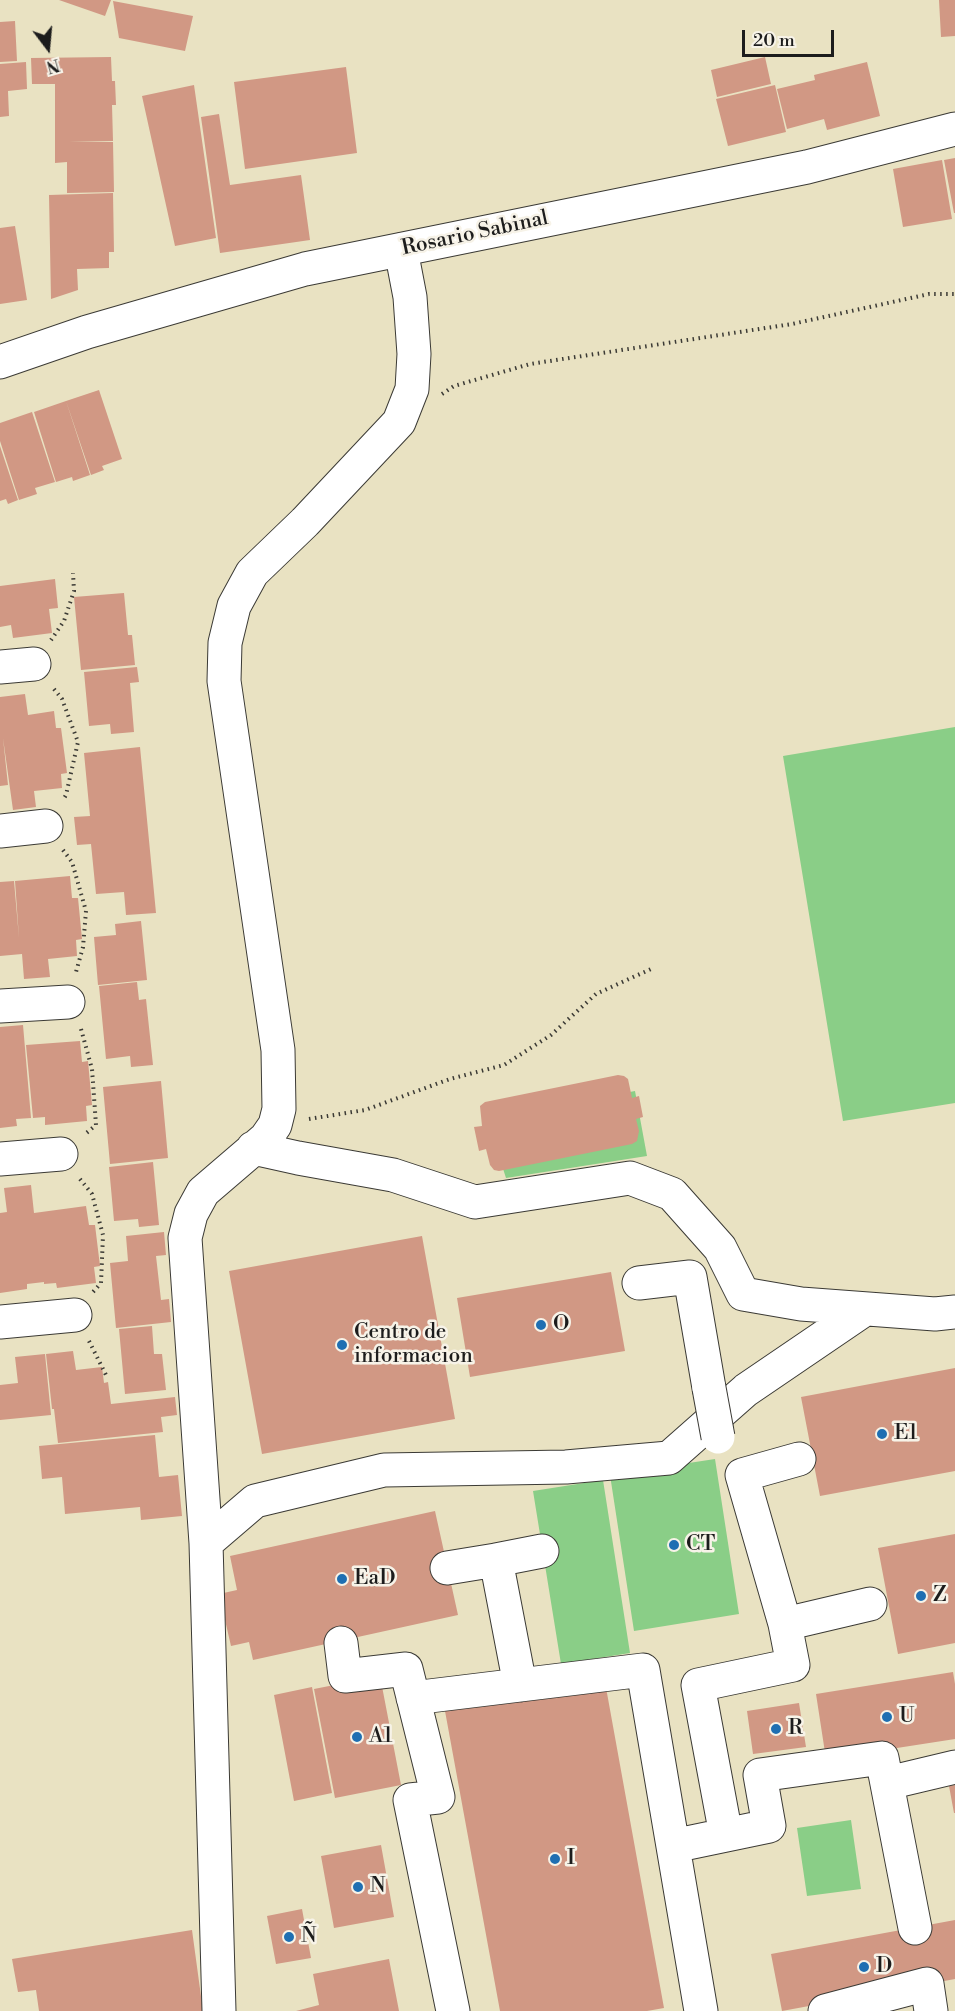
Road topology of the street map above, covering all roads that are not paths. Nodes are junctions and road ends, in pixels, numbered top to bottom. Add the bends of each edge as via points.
1 (955, 129) edge
2 (401, 250) junction
3 (0, 362) edge
4 (34, 664) dead end
5 (0, 667) edge
6 (46, 826) dead end
7 (0, 831) edge
8 (68, 1002) dead end
9 (0, 1006) edge
10 (264, 1136) junction
11 (61, 1154) dead end
12 (0, 1159) edge
13 (639, 1283) dead end
14 (865, 1309) junction
15 (955, 1312) edge
16 (75, 1315) dead end
17 (0, 1322) edge
18 (799, 1459) dead end
19 (742, 1475) junction
20 (206, 1543) junction
21 (542, 1551) dead end
22 (496, 1560) junction
23 (447, 1568) dead end
24 (870, 1604) dead end
25 (784, 1624) junction
26 (341, 1643) dead end
27 (520, 1685) junction
28 (413, 1698) junction
29 (955, 1767) edge
30 (888, 1783) junction
31 (726, 1835) junction
32 (673, 1846) junction
33 (915, 1928) dead end
34 (219, 2011) edge
35 (453, 2011) edge
36 (701, 2011) edge
37 (825, 2011) edge
38 (931, 2011) edge

1 - 2 street, Rosario Sabinal via 807,166
2 - 3 street, Rosario Sabinal via 305,269 87,332
2 - 10 street via 410,297 414,354 412,389 399,422 252,573 234,606 225,643 224,681 278,1050 279,1109
4 - 5 street
6 - 7 street
8 - 9 street
10 - 14 street via 298,1158 393,1175 475,1202 630,1178 672,1194 720,1248 743,1294
10 - 20 street via 203,1192 191,1214 186,1238
11 - 12 street
13 - 19 street, bridge via 690,1277 718,1437
14 - 15 street
14 - 20 street via 746,1390 669,1458 566,1467 384,1470 255,1501
16 - 17 street
18 - 19 street
19 - 25 street
20 - 34 street
21 - 22 street
22 - 23 street
22 - 27 street
24 - 25 street
25 - 31 street via 793,1665 698,1684
26 - 28 street via 345,1676 406,1669
27 - 28 street
27 - 32 street via 643,1670
28 - 35 street via 438,1797 410,1800
29 - 30 street
30 - 31 street via 882,1758 760,1775 768,1826
30 - 33 street
31 - 32 street
32 - 36 street
37 - 38 street via 927,1984

